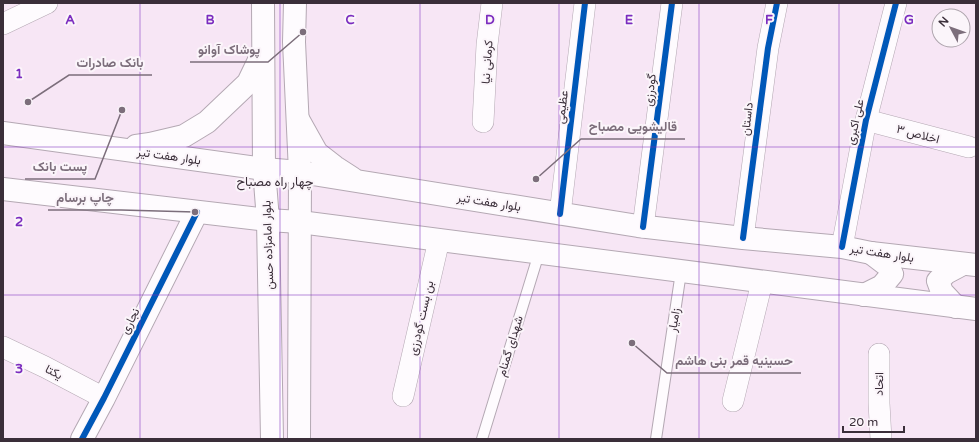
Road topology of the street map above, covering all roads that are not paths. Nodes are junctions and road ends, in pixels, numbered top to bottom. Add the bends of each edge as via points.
1 (47, 3) edge
2 (263, 3) edge
3 (295, 3) edge
4 (492, 3) edge
5 (585, 3) edge
6 (672, 3) edge
7 (778, 3) edge
8 (896, 3) edge
9 (3, 24) edge
10 (264, 52) junction
11 (298, 119) junction
12 (866, 120) junction
13 (482, 122) dead end
14 (3, 133) edge
15 (969, 147) dead end
16 (116, 149) junction
17 (264, 169) junction
18 (300, 172) junction
19 (358, 182) junction
20 (3, 189) edge
21 (197, 212) junction
22 (560, 214) junction
23 (268, 220) junction
24 (300, 222) junction
25 (643, 227) junction
26 (743, 238) junction
27 (439, 240) junction
28 (842, 247) junction
29 (538, 253) junction
30 (871, 253) junction
31 (970, 265) edge
32 (682, 272) junction
33 (762, 282) junction
34 (864, 294) junction
35 (966, 308) edge
36 (3, 347) edge
37 (879, 354) dead end
38 (404, 396) dead end
39 (104, 398) junction
40 (733, 401) dead end
41 (82, 439) edge
42 (272, 439) edge
43 (299, 439) edge
44 (482, 439) edge
45 (656, 439) edge
46 (881, 439) edge

1 - 9 street
2 - 10 main road, بلوار امامزاده حسن
3 - 11 main road via 294,42
4 - 13 street, کرمانی نیا
5 - 22 street, عظیمی
6 - 25 street, گودرزی
7 - 26 street, داستان via 768,48
8 - 12 street, علی اکبری
10 - 16 main road via 248,83 207,122 184,136
10 - 17 main road, بلوار امامزاده حسن
11 - 18 main road
11 - 19 main road via 317,153
12 - 15 street, اخلاص ۳
12 - 28 street, علی اکبری
14 - 16 main road, بلوار هفت تیر
16 - 17 main road, بلوار هفت تیر
17 - 18 main road, بلوار هفت تیر
17 - 23 main road, بلوار امامزاده حسن
18 - 19 main road, بلوار هفت تیر
18 - 24 main road
19 - 22 main road, بلوار هفت تیر
20 - 21 main road
21 - 23 main road
21 - 39 main road, نجاری
22 - 25 main road, بلوار هفت تیر
23 - 24 main road
23 - 42 main road, بلوار امامزاده حسن
24 - 27 main road
24 - 43 main road
25 - 26 main road, بلوار هفت تیر
26 - 28 main road, بلوار هفت تیر
27 - 29 main road
27 - 38 street, بن بست گودرزی
28 - 30 main road, بلوار هفت تیر
29 - 32 main road
29 - 44 lane, شهدای گمنام
30 - 31 main road, بلوار هفت تیر
30 - 34 main road via 888,266 892,274 882,286
31 - 35 main road via 946,273 938,281 942,292
32 - 33 main road
32 - 45 lane, زامیار
33 - 34 main road
33 - 40 street
34 - 35 main road
36 - 39 street, یکتا
37 - 46 street, اتحاد
39 - 41 main road, نجاری

